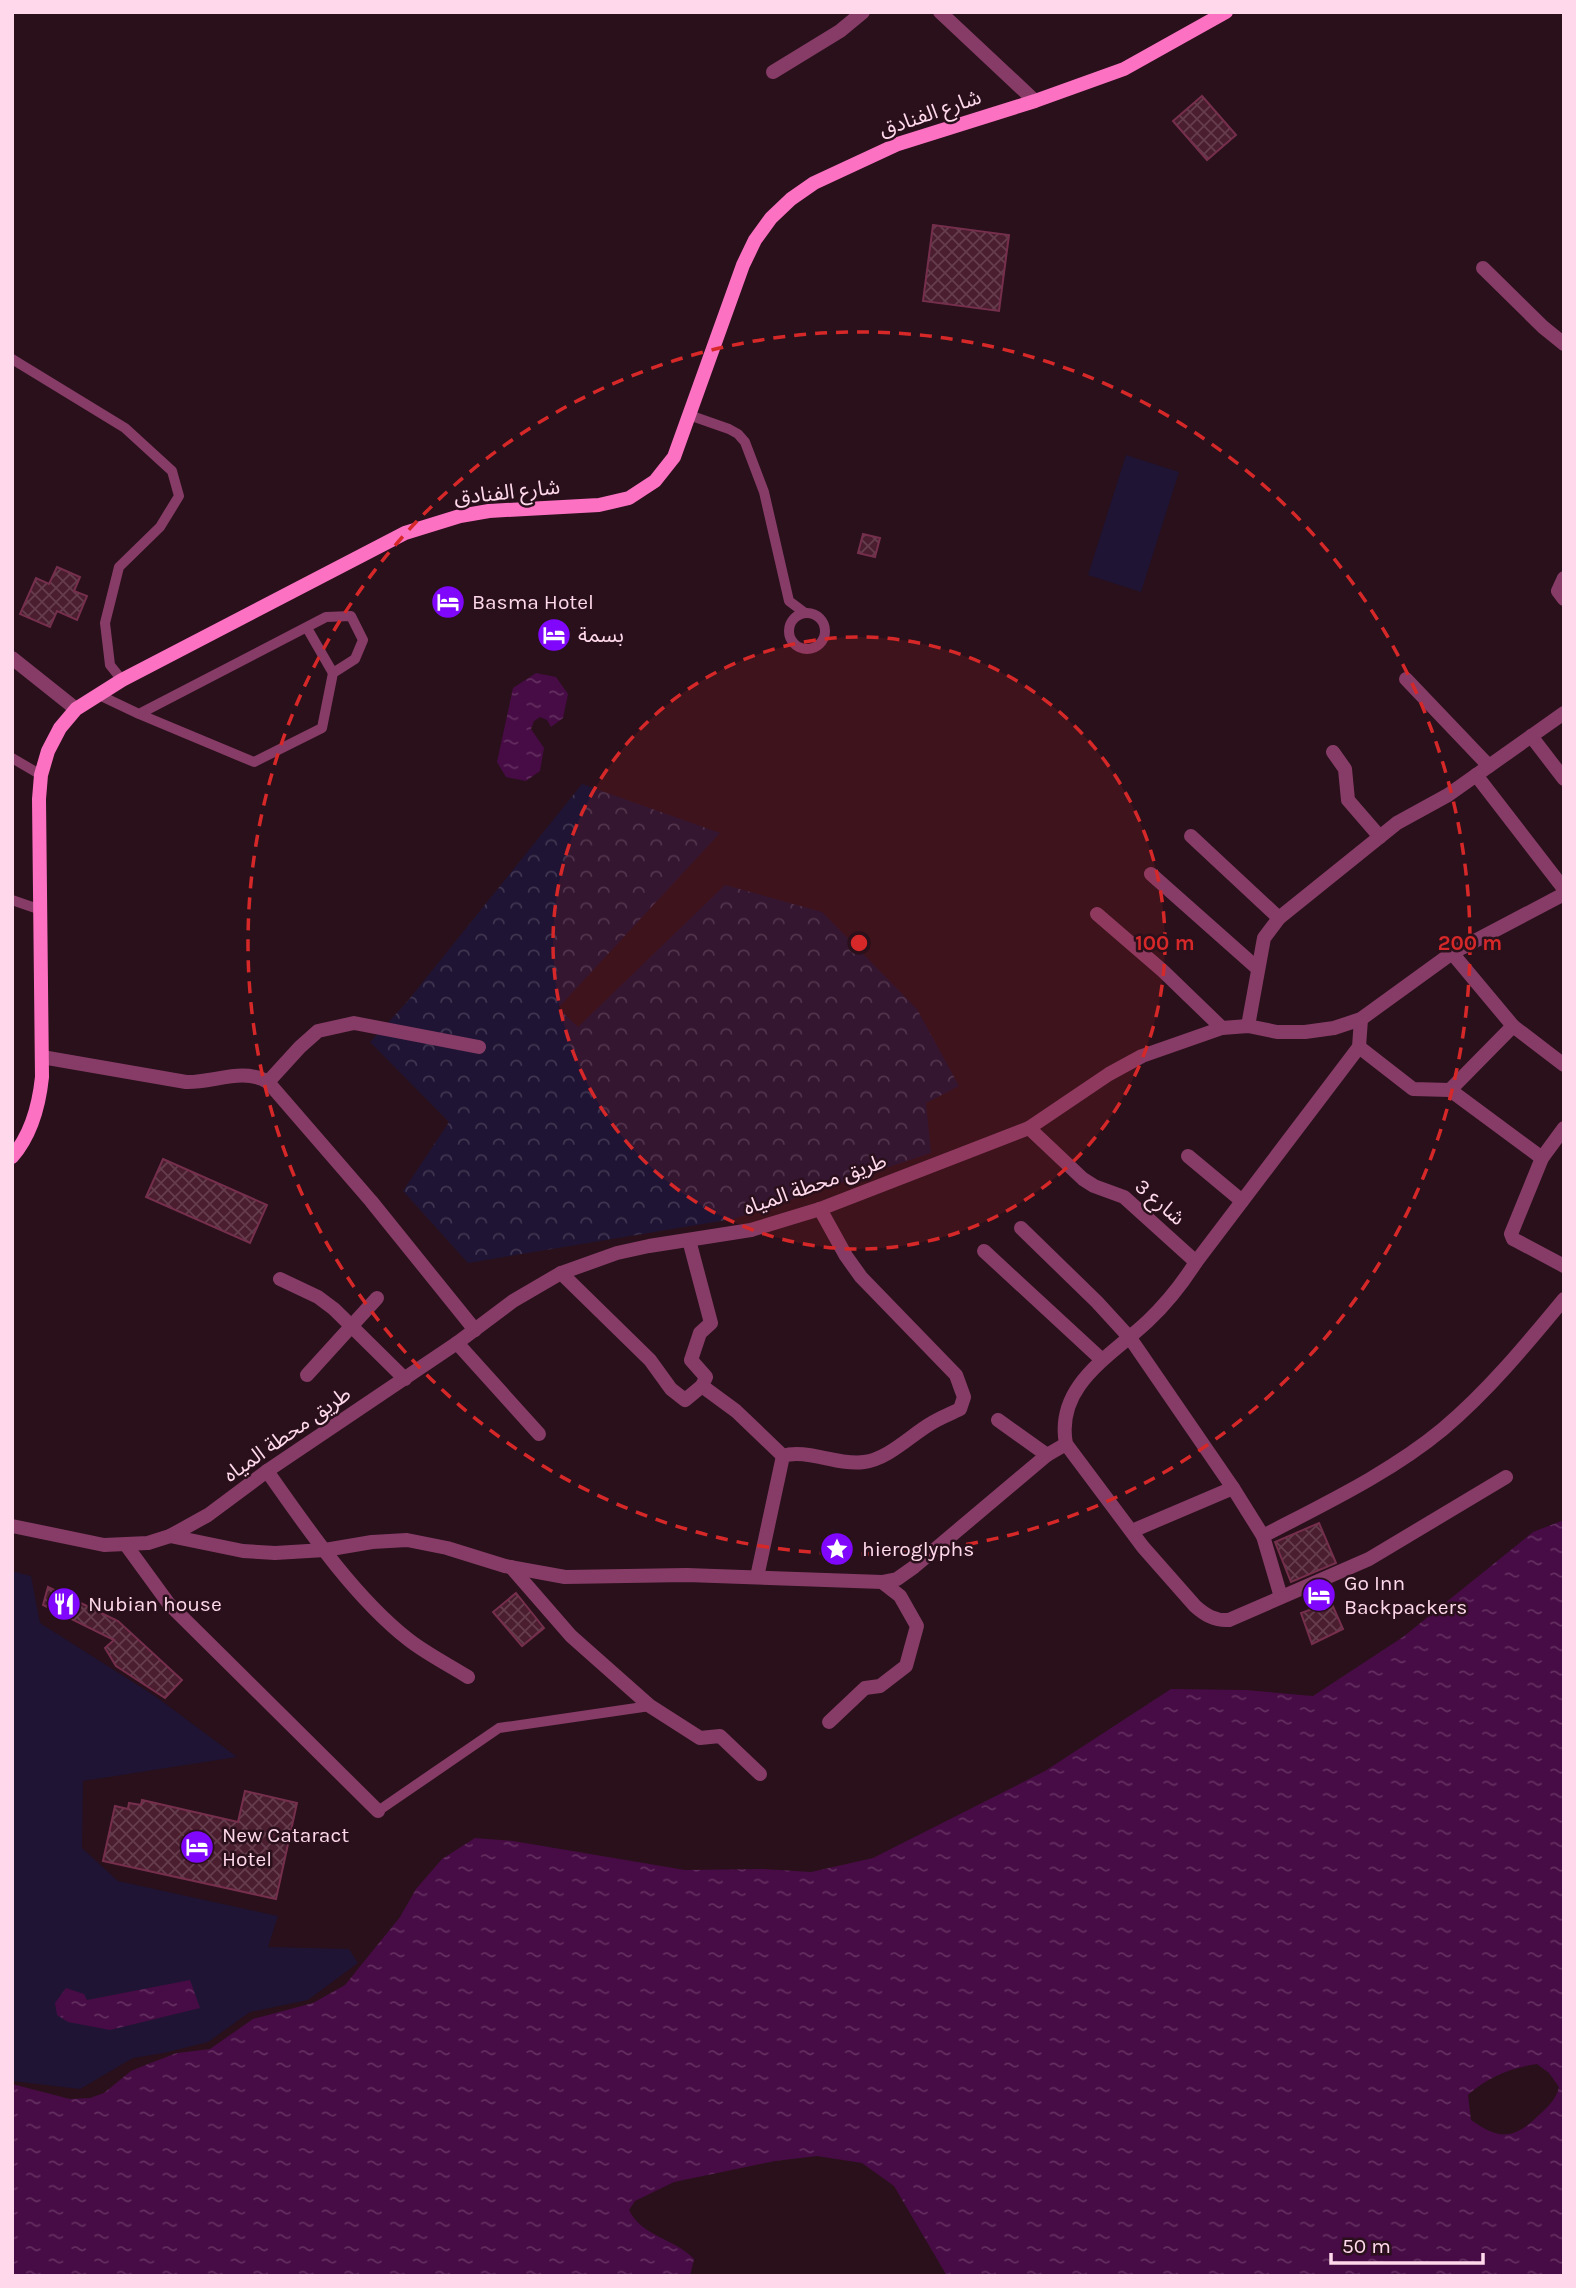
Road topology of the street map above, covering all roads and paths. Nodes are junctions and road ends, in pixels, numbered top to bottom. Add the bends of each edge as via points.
1 (863, 12) edge
2 (940, 12) edge
3 (1226, 12) edge
4 (773, 72) dead end
5 (1035, 102) junction
6 (1483, 268) dead end
7 (1564, 344) edge
8 (12, 359) edge
9 (689, 415) junction
10 (1564, 579) edge
11 (1564, 599) edge
12 (805, 613) dead end
13 (307, 628) junction
14 (12, 658) edge
15 (333, 673) junction
16 (1406, 679) dead end
17 (122, 680) junction
18 (99, 695) junction
19 (76, 709) junction
20 (1564, 713) edge
21 (139, 714) junction
22 (1531, 736) junction
23 (1334, 752) dead end
24 (12, 758) edge
25 (1483, 771) junction
26 (41, 775) junction
27 (1564, 779) edge
28 (1191, 836) dead end
29 (1380, 837) junction
30 (1151, 874) dead end
31 (1564, 891) edge
32 (12, 900) edge
33 (41, 910) junction
34 (1097, 914) dead end
35 (1279, 918) junction
36 (1452, 953) junction
37 (1257, 968) junction
38 (1361, 1019) junction
39 (1248, 1026) junction
40 (1513, 1026) junction
41 (1222, 1027) junction
42 (479, 1047) dead end
43 (1359, 1047) junction
44 (42, 1057) junction
45 (1564, 1065) edge
46 (268, 1082) junction
47 (1450, 1090) junction
48 (1029, 1128) junction
49 (1564, 1128) edge
50 (1188, 1156) dead end
51 (12, 1157) edge
52 (1542, 1158) junction
53 (1242, 1201) junction
54 (820, 1209) junction
55 (1021, 1228) dead end
56 (689, 1240) junction
57 (984, 1251) dead end
58 (1196, 1262) junction
59 (1564, 1266) edge
60 (561, 1273) junction
61 (280, 1279) dead end
62 (377, 1298) dead end
63 (1564, 1299) edge
64 (352, 1326) junction
65 (475, 1330) junction
66 (1130, 1338) junction
67 (457, 1343) junction
68 (1101, 1359) junction
69 (307, 1375) dead end
70 (405, 1379) junction
71 (702, 1386) junction
72 (998, 1420) dead end
73 (539, 1434) dead end
74 (1066, 1444) junction
75 (1047, 1455) junction
76 (783, 1456) junction
77 (267, 1471) junction
78 (1506, 1477) dead end
79 (1233, 1488) junction
80 (12, 1526) edge
81 (1132, 1531) junction
82 (170, 1536) junction
83 (1263, 1536) junction
84 (126, 1545) junction
85 (325, 1550) junction
86 (511, 1567) junction
87 (757, 1577) junction
88 (882, 1581) junction
89 (1282, 1597) junction
90 (468, 1677) dead end
91 (650, 1706) junction
92 (829, 1722) dead end
93 (760, 1774) dead end
94 (378, 1811) joint

1 - 4 street
2 - 5 street
3 - 5 street, شارع الفنادق via 1124,69
5 - 9 street, شارع الفنادق via 898,144 814,183 792,199 771,218 743,265
6 - 7 street
8 - 17 lane via 125,428 172,471 179,496 160,527 119,567 105,623 110,665
9 - 12 lane via 738,434 744,442 764,492 789,601
9 - 17 street, شارع الفنادق via 674,457 655,481 629,498 599,505 489,511 405,533
10 - 11 street via 1558,591
13 - 15 lane
13 - 15 lane via 326,618 351,616 363,640 355,659
13 - 21 lane
14 - 19 street
15 - 21 lane via 322,728 254,762
16 - 25 street
17 - 18 street, شارع الفنادق
18 - 19 street, شارع الفنادق
18 - 21 lane
19 - 26 street, شارع الفنادق via 54,740
20 - 22 street
22 - 25 street
22 - 27 street
23 - 29 street via 1345,769 1348,800
24 - 26 lane
25 - 29 street
25 - 31 street
26 - 33 street, شارع الفنادق
28 - 35 street
29 - 35 street
30 - 37 street
31 - 36 street, طريق محطة المياه
32 - 33 lane
33 - 44 street, شارع الفنادق
34 - 41 street
35 - 37 street via 1264,938
36 - 38 street, طريق محطة المياه
36 - 40 street
37 - 39 street
38 - 39 street, طريق محطة المياه via 1305,1032
38 - 43 street
39 - 41 street, طريق محطة المياه
40 - 45 street
40 - 47 street
41 - 48 street, طريق محطة المياه via 1142,1056
42 - 46 street via 354,1023 318,1031
43 - 47 street via 1413,1089
43 - 53 street
44 - 46 street via 186,1082 248,1074
44 - 51 street, شارع الفنادق via 40,1097 27,1135
46 - 65 street
47 - 52 street
48 - 54 street, طريق محطة المياه
48 - 58 street, شارع 3 via 1083,1179 1124,1197
49 - 52 street
50 - 53 street
52 - 59 street via 1511,1234
53 - 58 street
54 - 56 street, طريق محطة المياه via 751,1230
54 - 76 street via 861,1277 956,1376 964,1397 960,1409 868,1462
55 - 66 street
56 - 60 street, طريق محطة المياه via 617,1253
56 - 71 street via 711,1323 700,1333 691,1360 706,1377
57 - 68 street
58 - 66 street via 1179,1289
60 - 65 street, طريق محطة المياه via 536,1285
60 - 71 street via 650,1360 671,1389 685,1399
61 - 64 street via 318,1297
62 - 64 street
63 - 83 street via 1514,1361 1443,1429 1336,1498
64 - 69 street
64 - 70 street
65 - 67 street, طريق محطة المياه
66 - 68 street
66 - 79 street
67 - 70 street, طريق محطة المياه
67 - 73 street
68 - 74 street via 1067,1406 1062,1427
70 - 77 street, طريق محطة المياه
71 - 76 street
72 - 75 street
74 - 75 street
74 - 81 street
75 - 88 street via 914,1567 897,1579
76 - 87 street
77 - 82 street, طريق محطة المياه via 208,1515
77 - 85 street
78 - 89 street via 1369,1559
79 - 81 street
79 - 83 street
80 - 84 street, طريق محطة المياه via 104,1545
81 - 89 street via 1195,1606 1214,1619 1229,1620
82 - 84 street, طريق محطة المياه
82 - 85 street via 243,1551
83 - 89 street
84 - 94 street via 169,1604
85 - 86 street via 407,1540
85 - 90 street via 409,1640
86 - 87 street via 565,1577
86 - 91 street via 571,1636
87 - 88 street
88 - 92 street via 900,1596 917,1626 906,1666 880,1686 865,1688
91 - 93 street via 700,1738 720,1736
91 - 94 lane via 499,1728

